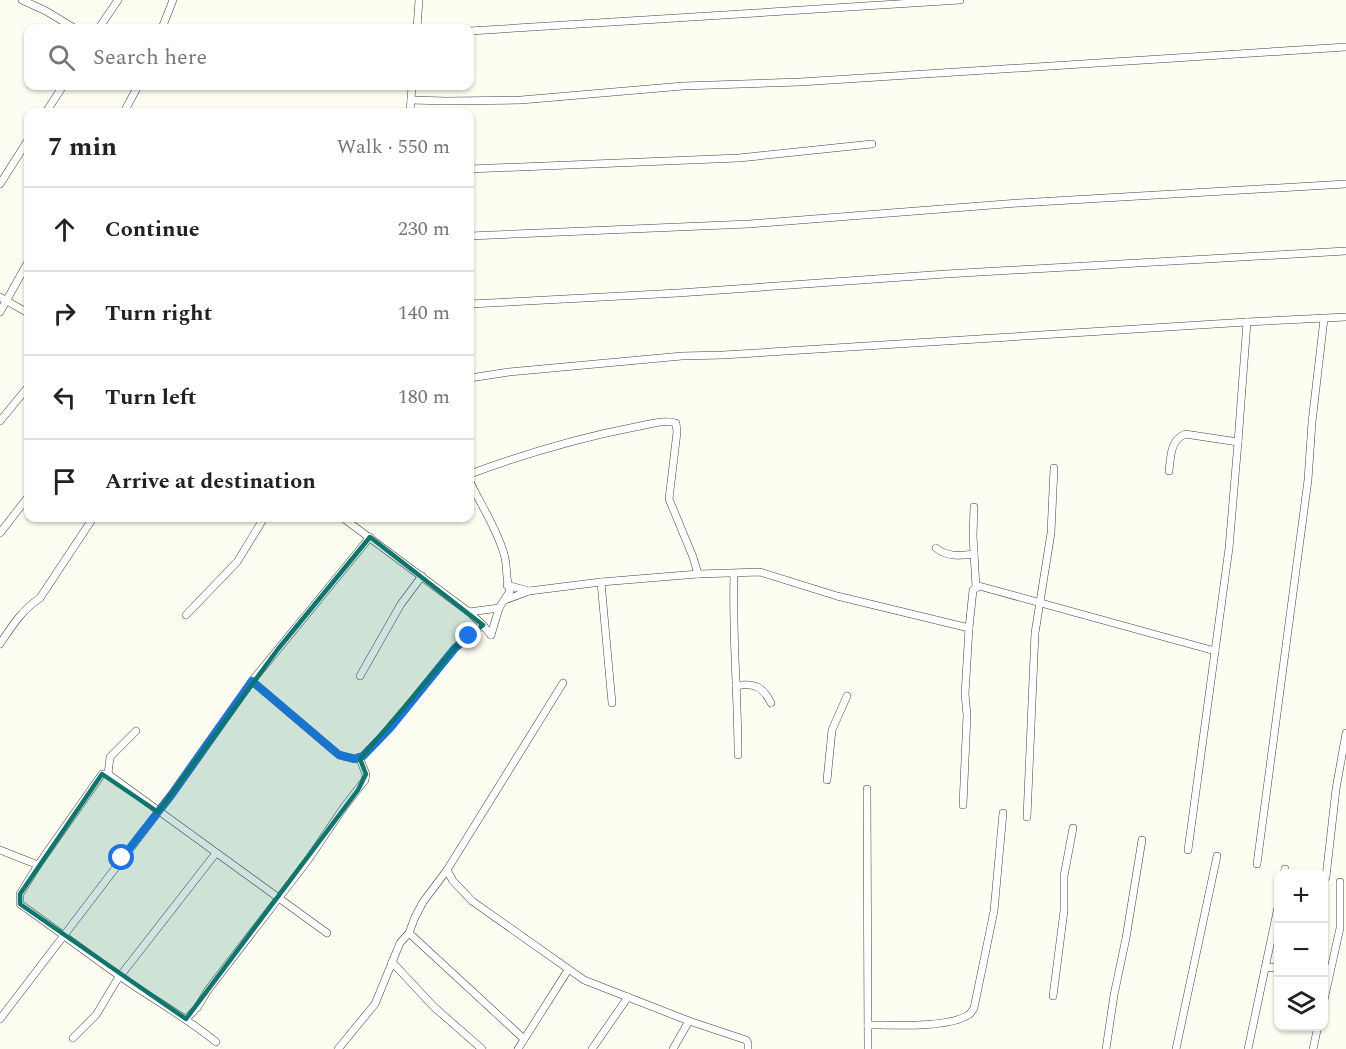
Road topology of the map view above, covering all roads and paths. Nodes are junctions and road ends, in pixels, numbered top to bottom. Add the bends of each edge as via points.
1 (22, 0) edge
2 (118, 0) edge
3 (173, 0) edge
4 (419, 0) edge
5 (960, 0) edge
6 (67, 24) edge
7 (102, 24) edge
8 (164, 24) edge
9 (417, 24) edge
10 (474, 31) edge
11 (1346, 47) edge
12 (60, 90) edge
13 (136, 90) edge
14 (412, 90) edge
15 (411, 100) junction
16 (49, 108) edge
17 (126, 108) edge
18 (410, 108) edge
19 (872, 144) dead end
20 (24, 146) edge
21 (474, 169) edge
22 (0, 184) edge
23 (1346, 184) edge
24 (474, 236) edge
25 (1346, 251) edge
26 (24, 269) edge
27 (0, 297) edge
28 (7, 301) junction
29 (474, 304) edge
30 (24, 311) edge
31 (0, 312) edge
32 (1346, 317) edge
33 (1324, 319) junction
34 (1247, 321) junction
35 (474, 377) edge
36 (24, 391) edge
37 (2, 416) edge
38 (1238, 442) junction
39 (1054, 468) dead end
40 (1169, 471) dead end
41 (474, 473) edge
42 (474, 490) edge
43 (24, 502) edge
44 (974, 507) dead end
45 (90, 522) edge
46 (262, 522) edge
47 (349, 522) edge
48 (0, 533) edge
49 (370, 537) junction
50 (936, 548) dead end
51 (974, 554) junction
52 (698, 574) junction
53 (734, 574) junction
54 (422, 576) junction
55 (601, 582) junction
56 (507, 585) junction
57 (976, 586) junction
58 (529, 591) junction
59 (504, 600) junction
60 (1038, 601) junction
61 (499, 608) junction
62 (469, 612) junction
63 (186, 615) dead end
64 (483, 625) junction
65 (969, 628) junction
66 (0, 644) edge
67 (1215, 651) junction
68 (360, 676) dead end
69 (252, 681) junction
70 (563, 683) dead end
71 (736, 686) junction
72 (847, 696) dead end
73 (612, 703) dead end
74 (771, 704) dead end
75 (136, 731) dead end
76 (1346, 733) edge
77 (738, 755) dead end
78 (359, 757) junction
79 (108, 774) junction
80 (827, 780) dead end
81 (867, 789) dead end
82 (963, 805) dead end
83 (158, 812) junction
84 (1003, 813) dead end
85 (1027, 817) dead end
86 (1073, 828) dead end
87 (1142, 840) dead end
88 (0, 850) edge
89 (1188, 850) dead end
90 (216, 853) junction
91 (1217, 856) dead end
92 (1257, 864) dead end
93 (38, 865) junction
94 (1327, 869) edge
95 (447, 870) junction
96 (1340, 882) dead end
97 (279, 898) junction
98 (1275, 923) edge
99 (327, 933) dead end
100 (409, 933) junction
101 (64, 934) junction
102 (392, 962) junction
103 (1274, 967) edge
104 (1265, 968) junction
105 (568, 970) junction
106 (120, 977) junction
107 (1328, 979) edge
108 (1053, 996) dead end
109 (628, 997) junction
110 (0, 1019) edge
111 (186, 1019) junction
112 (689, 1021) junction
113 (868, 1025) junction
114 (1317, 1031) edge
115 (73, 1038) dead end
116 (524, 1039) junction
117 (216, 1042) dead end
118 (338, 1049) edge
119 (482, 1049) edge
120 (518, 1049) edge
121 (592, 1049) edge
122 (673, 1049) edge
123 (748, 1049) edge
124 (868, 1049) edge
125 (1106, 1049) edge
126 (1176, 1049) edge
127 (1248, 1049) edge
128 (1313, 1049) edge

1 - 6 street
2 - 7 street
3 - 8 street
4 - 9 street
5 - 10 street
11 - 15 street via 683,86 521,100
12 - 16 street
13 - 17 street
14 - 15 street
15 - 18 street
19 - 21 street via 739,158
20 - 22 street
23 - 24 street via 749,224
25 - 29 street
26 - 28 street
27 - 28 street
28 - 30 street
28 - 31 street
32 - 33 street
33 - 34 street
33 - 92 street via 1308,480
34 - 35 street via 682,356
34 - 38 street
36 - 37 street
38 - 40 street via 1185,434 1173,445
38 - 67 street
39 - 60 street via 1051,534
41 - 52 street via 600,434 660,422 676,423 669,499
42 - 56 street via 504,553
43 - 48 street
44 - 51 street
45 - 66 street via 40,598 16,618
46 - 63 street via 237,562
47 - 49 street
49 - 54 street
49 - 69 street
50 - 51 street via 950,555
51 - 57 street
52 - 53 street
52 - 55 street
53 - 65 street via 760,572 837,596
53 - 71 street
54 - 62 street
54 - 68 street via 401,604
55 - 58 street
55 - 73 street
56 - 58 street
56 - 59 street via 510,591
57 - 60 street
57 - 65 street
58 - 59 street
59 - 61 street
60 - 67 street
60 - 85 street
61 - 62 street
61 - 64 street via 491,635
62 - 64 street
64 - 78 street via 455,648 390,728
65 - 82 street
67 - 89 street
69 - 78 street via 339,755 346,759
69 - 83 street
70 - 95 street
71 - 74 street via 757,686
71 - 77 street
72 - 80 street via 832,730
75 - 79 street via 111,757
76 - 94 street
78 - 97 street via 365,780
79 - 83 street
79 - 93 street via 102,774
81 - 113 street
83 - 90 street
83 - 101 street
84 - 113 street via 994,911 975,1008 968,1016 949,1021
86 - 108 street via 1064,876 1064,911
87 - 125 street
88 - 93 street
90 - 97 street
90 - 106 street
91 - 126 street
93 - 101 street via 20,894 20,904
95 - 100 street via 423,902
95 - 105 street via 472,901
96 - 107 street via 1340,928
97 - 99 street
97 - 111 street
98 - 104 street
100 - 102 street
100 - 116 street
101 - 106 street
101 - 110 street
102 - 118 street via 375,1004
102 - 119 street via 434,1007
103 - 104 street
104 - 127 street
105 - 109 street
105 - 116 street
106 - 111 street
106 - 115 street via 96,1015
109 - 112 street
109 - 121 street
111 - 117 street
112 - 122 street
112 - 123 street via 746,1040
113 - 124 street
114 - 128 street
116 - 120 street

